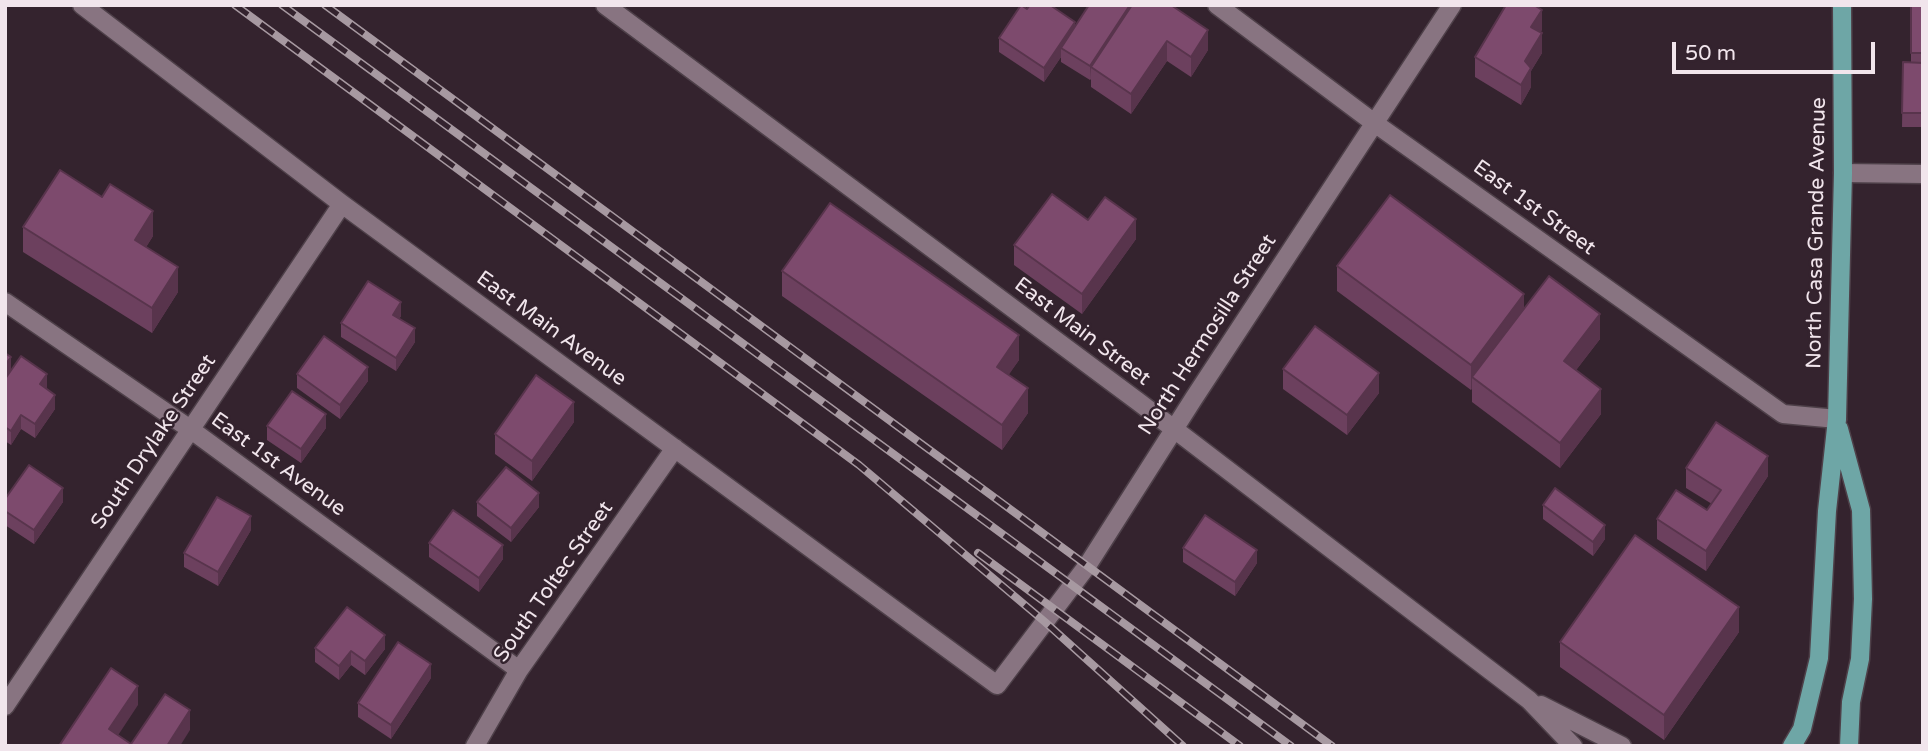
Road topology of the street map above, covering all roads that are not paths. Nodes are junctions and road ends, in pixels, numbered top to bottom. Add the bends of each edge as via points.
1 (82, 5) edge
2 (605, 5) edge
3 (1217, 5) edge
4 (1452, 5) edge
5 (1842, 5) edge
6 (1373, 122) junction
7 (1843, 173) junction
8 (1923, 174) edge
9 (342, 204) junction
10 (5, 302) edge
11 (1837, 419) junction
12 (190, 429) junction
13 (1174, 429) junction
14 (675, 448) junction
15 (519, 670) junction
16 (997, 685) joint
17 (1529, 700) junction
18 (5, 706) edge
19 (475, 746) edge
20 (1573, 746) edge
21 (1622, 746) edge
22 (1793, 746) edge
23 (1849, 746) edge

1 - 9 street, East Main Avenue
2 - 13 street, East Main Street
3 - 6 street, East 1st Street
4 - 6 street, North Hermosilla Street
5 - 7 main road, North Casa Grande Avenue
6 - 11 street, East 1st Street via 1783,414
6 - 13 street, North Hermosilla Street
7 - 8 street
7 - 11 main road, North Casa Grande Avenue
9 - 12 street, South Drylake Street
9 - 14 street, East Main Avenue
10 - 12 street, East 1st Avenue
11 - 22 main road, North Casa Grande Avenue via 1819,658
11 - 23 main road, North Casa Grande Avenue via 1861,510 1860,659 1851,702
12 - 15 street, East 1st Avenue
12 - 18 street, South Drylake Street
13 - 16 street, North Hermosilla Street via 1087,566
13 - 17 street, East Main Street
14 - 15 street, South Toltec Street
14 - 16 street, East Main Avenue
15 - 19 street, South Toltec Street
17 - 20 street, East Main Street
17 - 21 street, East Main Street

